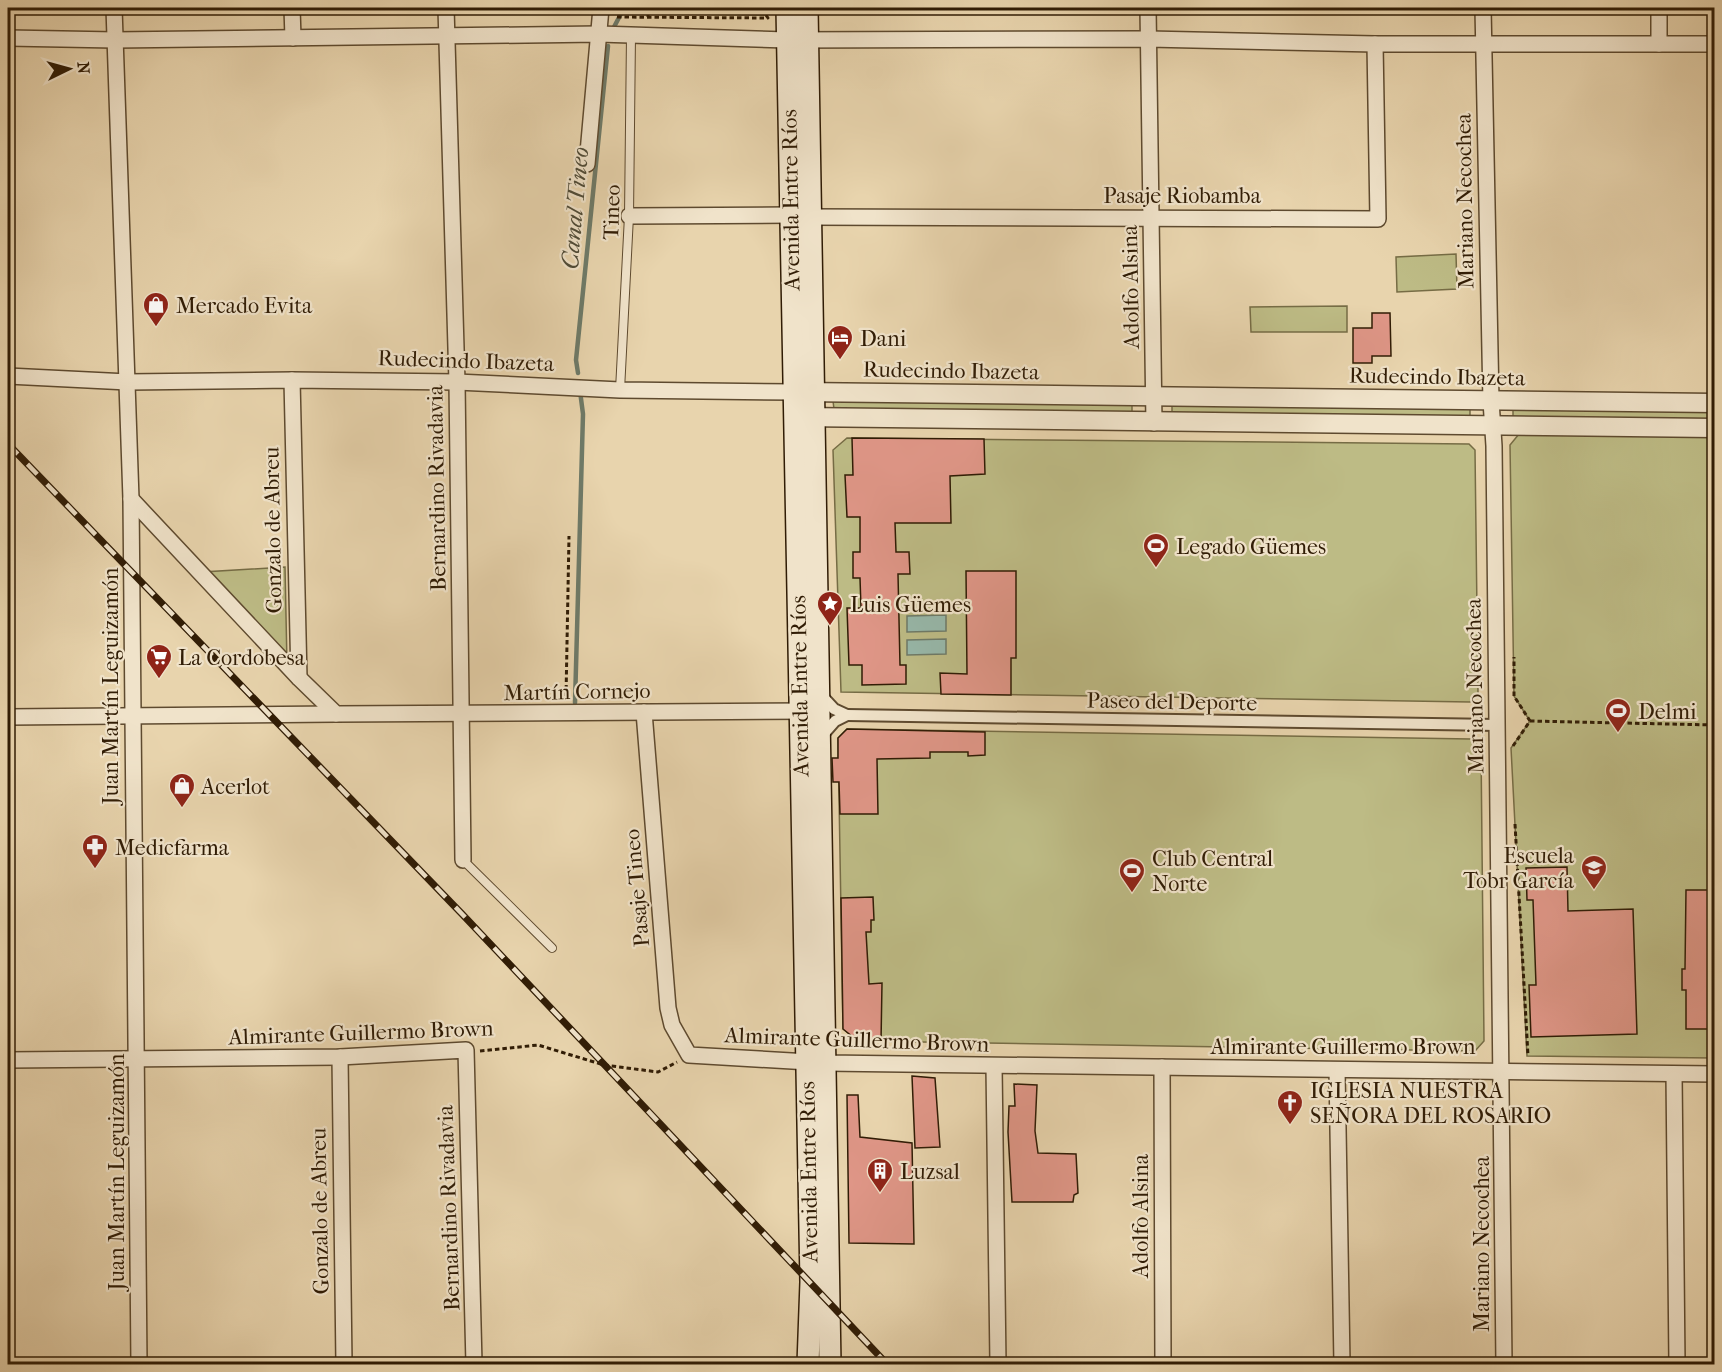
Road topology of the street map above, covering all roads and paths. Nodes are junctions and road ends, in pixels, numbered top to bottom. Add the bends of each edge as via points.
1 (114, 8) edge
2 (292, 8) edge
3 (446, 8) edge
4 (601, 8) edge
5 (648, 8) edge
6 (761, 8) edge
7 (787, 8) edge
8 (807, 8) edge
9 (1148, 8) edge
10 (1483, 8) edge
11 (1659, 8) edge
12 (626, 17) dead end
13 (648, 18) junction
14 (599, 34) junction
15 (631, 35) junction
16 (293, 38) junction
17 (446, 38) junction
18 (8, 39) edge
19 (1149, 39) junction
20 (115, 40) junction
21 (797, 40) junction
22 (1375, 44) junction
23 (1484, 44) junction
24 (1659, 44) junction
25 (1714, 44) edge
26 (586, 164) dead end
27 (629, 216) junction
28 (801, 216) junction
29 (1152, 217) junction
30 (9, 374) edge
31 (292, 380) junction
32 (128, 382) junction
33 (457, 382) junction
34 (620, 390) junction
35 (803, 392) junction
36 (1153, 397) junction
37 (1491, 401) junction
38 (1714, 403) edge
39 (803, 417) junction
40 (1154, 423) junction
41 (1492, 426) junction
42 (1714, 428) edge
43 (131, 499) junction
44 (569, 536) dead end
45 (1513, 648) dead end
46 (298, 678) junction
47 (818, 690) junction
48 (809, 711) junction
49 (645, 712) junction
50 (336, 714) junction
51 (463, 714) junction
52 (566, 714) junction
53 (847, 715) junction
54 (132, 716) junction
55 (8, 717) edge
56 (1530, 721) junction
57 (1497, 725) junction
58 (1714, 725) edge
59 (819, 740) junction
60 (1511, 748) dead end
61 (1515, 819) dead end
62 (463, 860) joint
63 (552, 948) dead end
64 (466, 1050) junction
65 (688, 1055) junction
66 (1539, 1056) dead end
67 (339, 1057) junction
68 (138, 1059) junction
69 (8, 1060) edge
70 (816, 1063) junction
71 (994, 1066) junction
72 (1162, 1067) junction
73 (1336, 1070) junction
74 (1503, 1070) junction
75 (1674, 1074) junction
76 (1714, 1074) edge
77 (820, 1258) junction
78 (139, 1365) edge
79 (344, 1365) edge
80 (474, 1365) edge
81 (808, 1365) edge
82 (830, 1365) edge
83 (998, 1365) edge
84 (1163, 1365) edge
85 (1342, 1365) edge
86 (1504, 1365) edge
87 (1677, 1365) edge

1 - 20 street, Juan Martín Leguizamón
2 - 16 street
3 - 17 street, Bernardino Rivadavia
4 - 14 street
5 - 13 path
6 - 13 path via 768,18
7 - 21 main road, Avenida Entre Ríos
8 - 21 main road, Avenida Entre Ríos
9 - 19 street, Adolfo Alsina
10 - 23 street, Mariano Necochea
11 - 24 street
12 - 13 path
14 - 15 street
14 - 17 street
14 - 26 street
15 - 21 street
15 - 27 lane, Tineo
16 - 17 street
16 - 20 street
17 - 33 street, Bernardino Rivadavia
18 - 20 street
19 - 21 street
19 - 22 street
19 - 29 street, Adolfo Alsina
20 - 32 street, Juan Martín Leguizamón
21 - 28 main road, Avenida Entre Ríos
22 - 23 street
22 - 29 street, Pasaje Riobamba via 1378,219
23 - 24 street
23 - 37 street, Mariano Necochea
24 - 25 street
27 - 28 street, Pasaje Riobamba
27 - 34 lane, Tineo
28 - 29 street, Pasaje Riobamba
28 - 35 main road, Avenida Entre Ríos
29 - 36 street, Adolfo Alsina
30 - 32 street, Rudecindo Ibazeta
31 - 32 street, Rudecindo Ibazeta
31 - 33 street, Rudecindo Ibazeta
31 - 46 street, Gonzalo de Abreu
32 - 43 street, Juan Martín Leguizamón
33 - 34 street, Rudecindo Ibazeta
33 - 51 street, Bernardino Rivadavia
34 - 35 street, Rudecindo Ibazeta
35 - 36 street, Rudecindo Ibazeta
35 - 39 main road, Avenida Entre Ríos
36 - 37 street, Rudecindo Ibazeta
36 - 40 street, Adolfo Alsina
37 - 38 street, Rudecindo Ibazeta
37 - 41 street, Mariano Necochea
39 - 40 street
39 - 47 main road, Avenida Entre Ríos
39 - 48 main road, Avenida Entre Ríos
40 - 41 street
41 - 42 street
41 - 57 street, Mariano Necochea
43 - 46 street
43 - 54 street, Juan Martín Leguizamón
44 - 52 path
45 - 56 path via 1514,696
46 - 50 street
47 - 48 main road, Avenida Entre Ríos
47 - 53 street via 824,700
48 - 49 street, Martín Cornejo
48 - 59 main road, Avenida Entre Ríos
48 - 70 main road, Avenida Entre Ríos
49 - 52 street, Martín Cornejo
49 - 65 street, Pasaje Tineo via 668,1008
50 - 51 street, Martín Cornejo
50 - 54 street, Martín Cornejo
51 - 52 street, Martín Cornejo
51 - 62 street, Bernardino Rivadavia
53 - 57 street, Paseo del Deporte
53 - 59 street via 824,731
54 - 55 street, Martín Cornejo
54 - 68 street, Juan Martín Leguizamón
56 - 58 path
56 - 60 path
57 - 74 street, Mariano Necochea
59 - 70 main road, Avenida Entre Ríos
61 - 66 path via 1527,1056
62 - 63 lane
64 - 65 path, Almirante Guillermo Brown via 490,1052 538,1045 604,1065 658,1072
64 - 67 street, Almirante Guillermo Brown
64 - 80 street, Bernardino Rivadavia
65 - 70 street, Almirante Guillermo Brown
67 - 68 street, Almirante Guillermo Brown
67 - 79 street, Gonzalo de Abreu
68 - 69 street, Almirante Guillermo Brown
68 - 78 street, Juan Martín Leguizamón
70 - 71 street, Almirante Guillermo Brown
70 - 77 main road, Avenida Entre Ríos
71 - 72 street, Almirante Guillermo Brown
71 - 83 street
72 - 73 street, Almirante Guillermo Brown
72 - 84 street, Adolfo Alsina
73 - 74 street, Almirante Guillermo Brown
73 - 85 street
74 - 75 street, Almirante Guillermo Brown
74 - 86 street, Mariano Necochea
75 - 76 street, Almirante Guillermo Brown
75 - 87 street
77 - 81 main road, Avenida Entre Ríos
77 - 82 main road, Avenida Entre Ríos

